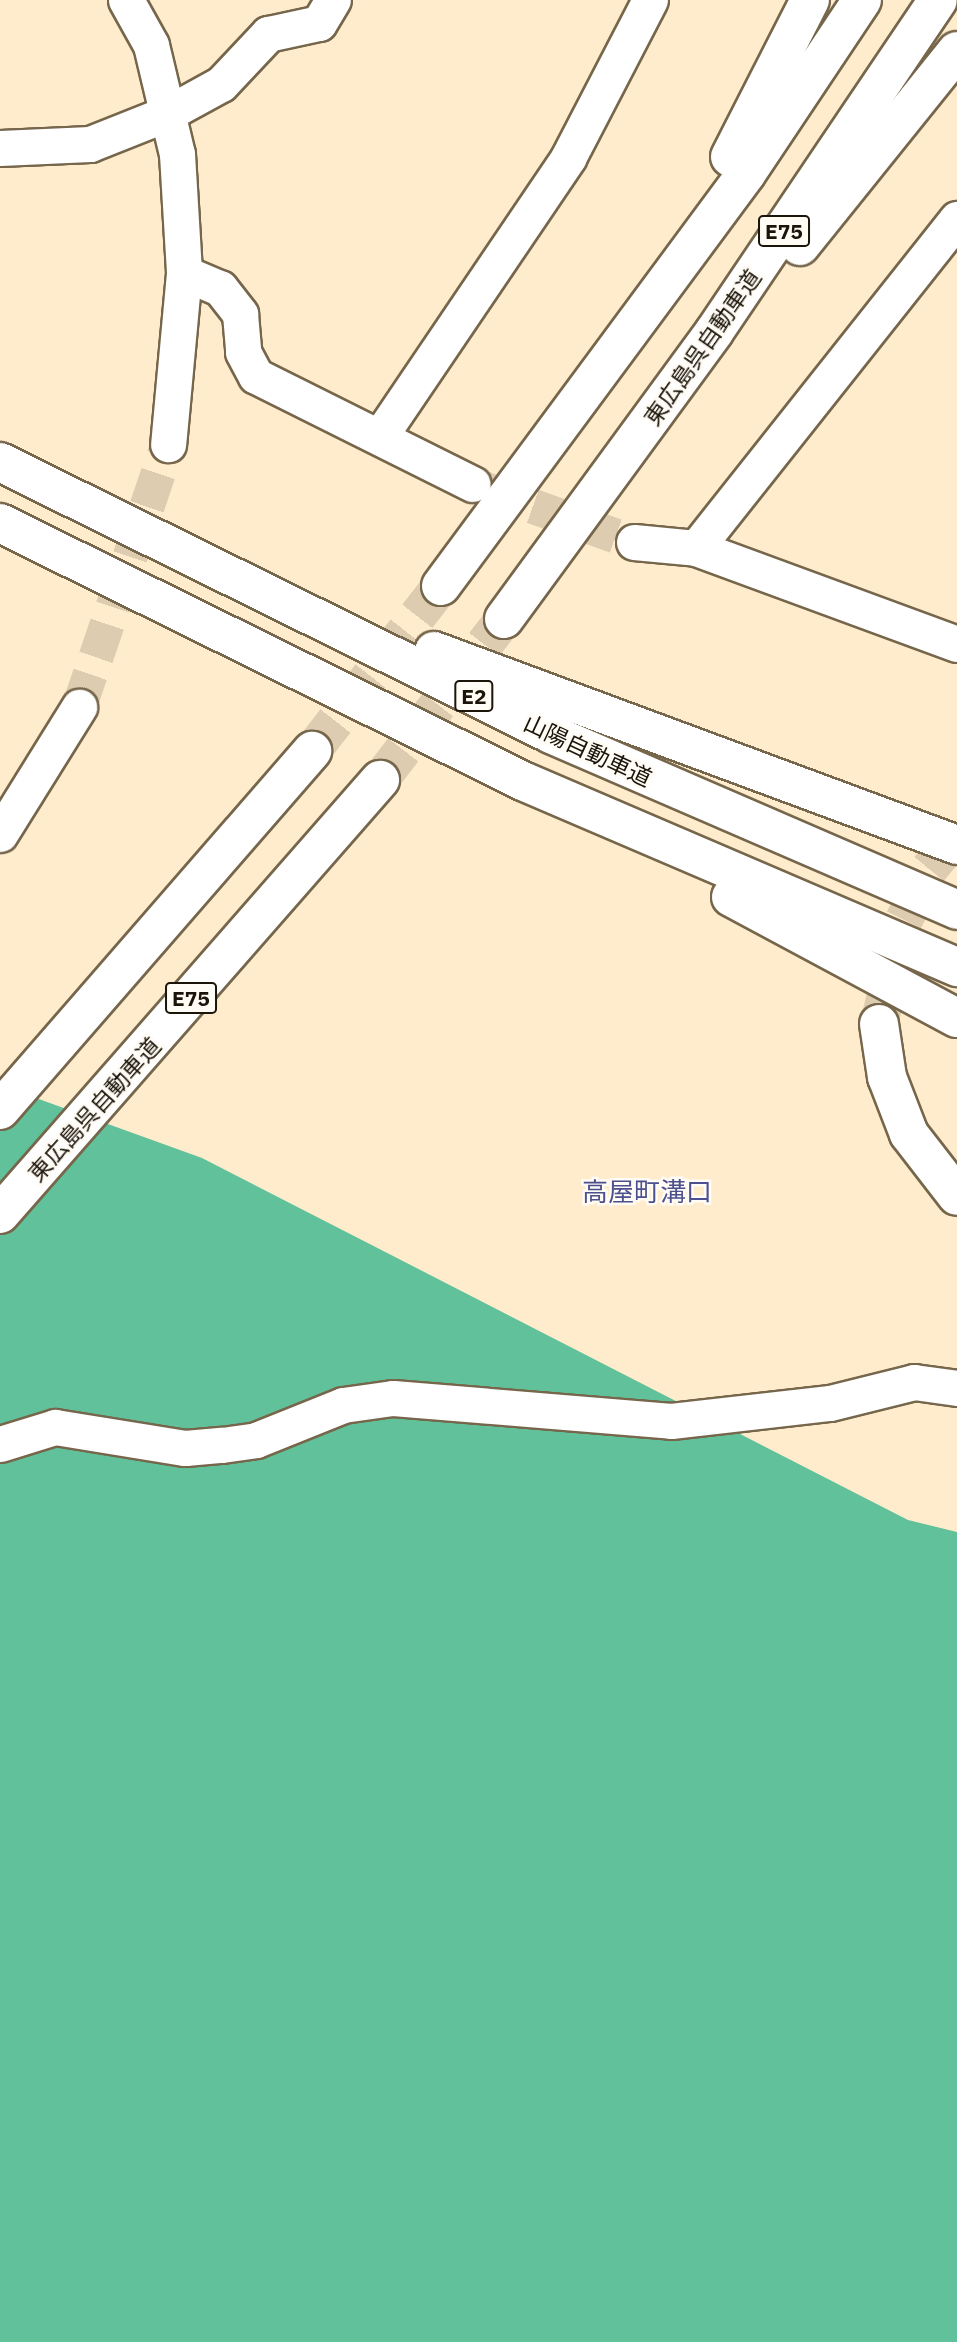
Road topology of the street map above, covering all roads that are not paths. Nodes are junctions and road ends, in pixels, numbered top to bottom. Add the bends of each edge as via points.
1 (126, 0) edge
2 (333, 0) edge
3 (650, 0) edge
4 (810, 0) edge
5 (862, 0) edge
6 (938, 0) edge
7 (957, 51) edge
8 (168, 113) junction
9 (0, 148) edge
10 (957, 219) edge
11 (184, 273) junction
12 (564, 419) junction
13 (380, 436) junction
14 (168, 444) tunnel mouth
15 (624, 458) junction
16 (0, 462) edge
17 (473, 484) tunnel mouth
18 (102, 516) junction
19 (0, 523) edge
20 (634, 542) tunnel mouth
21 (696, 548) junction
22 (441, 586) tunnel mouth
23 (504, 619) tunnel mouth
24 (957, 644) edge
25 (79, 708) tunnel mouth
26 (312, 751) tunnel mouth
27 (380, 780) tunnel mouth
28 (0, 834) edge
29 (644, 834) junction
30 (957, 845) edge
31 (957, 911) edge
32 (957, 967) edge
33 (957, 1018) edge
34 (879, 1024) tunnel mouth
35 (0, 1110) edge
36 (957, 1196) edge
37 (0, 1214) edge
38 (957, 1388) edge
39 (0, 1444) edge

1 - 8 street via 151,45
2 - 8 street via 319,23 268,34 221,84
3 - 13 street via 568,158
4 - 12 highway via 723,171
5 - 12 highway, E75 via 746,174
6 - 15 highway, 東広島呉自動車道 / E75
7 - 15 highway
8 - 9 street via 90,144
8 - 11 street via 177,154
10 - 21 street
11 - 13 street via 219,288 240,314 243,352 256,376
11 - 14 street
12 - 22 highway, E75
13 - 17 street
15 - 23 highway, 東広島呉自動車道 / E75
16 - 18 highway, 山陽自動車道 / E2
18 - 30 highway via 564,704
18 - 31 highway, 山陽自動車道 / E2 via 563,739
19 - 29 highway, E2
20 - 21 street
21 - 24 street
25 - 28 street
26 - 35 highway
27 - 37 highway, 東広島呉自動車道 / E75
29 - 32 highway, E2
29 - 33 highway via 736,901
34 - 36 highway via 887,1077 909,1134
38 - 39 street via 914,1382 830,1403 671,1421 393,1398 343,1405 256,1440 222,1445 186,1448 55,1427

